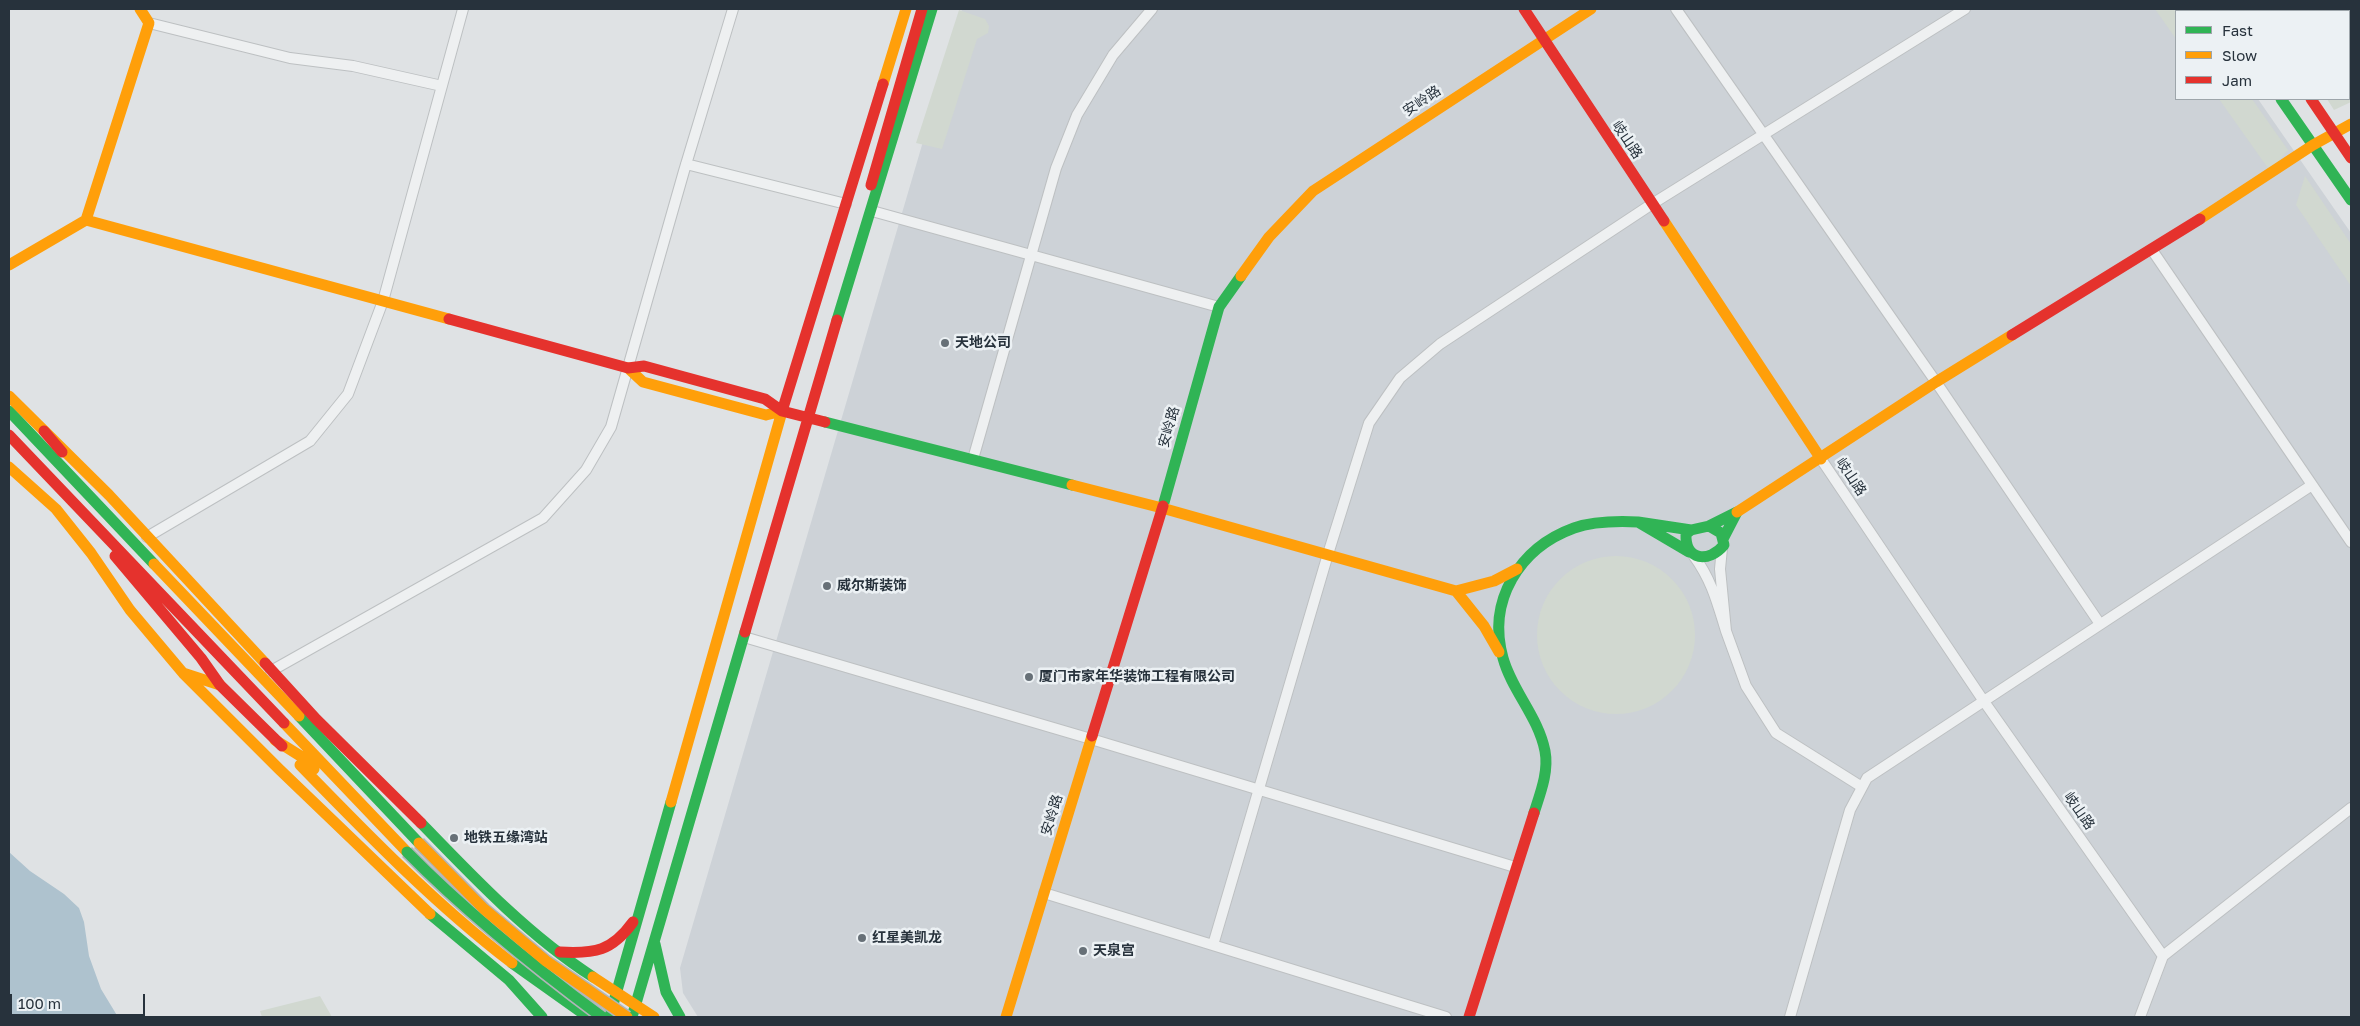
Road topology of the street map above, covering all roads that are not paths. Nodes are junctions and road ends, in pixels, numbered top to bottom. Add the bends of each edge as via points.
1 (140, 9) edge
2 (463, 9) edge
3 (733, 9) edge
4 (906, 9) edge
5 (922, 9) edge
6 (932, 9) edge
7 (1152, 9) edge
8 (1524, 9) edge
9 (1591, 9) edge
10 (1676, 9) edge
11 (1965, 9) edge
12 (149, 23) junction
13 (1543, 39) junction
14 (442, 86) junction
15 (2283, 100) edge
16 (2312, 100) edge
17 (2351, 124) edge
18 (2334, 133) junction
19 (1763, 135) junction
20 (2313, 145) junction
21 (2351, 158) edge
22 (686, 164) junction
23 (2351, 200) edge
24 (846, 204) junction
25 (1652, 204) junction
26 (872, 211) junction
27 (86, 220) junction
28 (2152, 250) junction
29 (1031, 256) junction
30 (9, 265) edge
31 (846, 290) junction
32 (384, 302) junction
33 (1218, 307) junction
34 (628, 368) junction
35 (1936, 382) junction
36 (9, 396) edge
37 (9, 411) edge
38 (782, 411) junction
39 (809, 417) junction
40 (44, 431) junction
41 (9, 435) edge
42 (974, 459) junction
43 (1821, 459) junction
44 (9, 466) edge
45 (51, 478) junction
46 (2312, 485) junction
47 (1162, 508) junction
48 (1737, 512) junction
49 (1638, 522) junction
50 (1709, 526) junction
51 (1691, 530) junction
52 (147, 537) junction
53 (2351, 542) edge
54 (133, 543) junction
55 (1723, 543) junction
56 (1328, 554) junction
57 (1692, 554) junction
58 (1517, 568) junction
59 (1456, 591) junction
60 (224, 621) junction
61 (2100, 624) junction
62 (1726, 631) junction
63 (744, 637) junction
64 (1502, 658) junction
65 (270, 671) junction
66 (183, 672) junction
67 (220, 685) junction
68 (1983, 700) junction
69 (316, 719) junction
70 (1091, 739) junction
71 (275, 740) junction
72 (1862, 787) junction
73 (1258, 789) junction
74 (2351, 808) edge
75 (394, 839) junction
76 (419, 843) junction
77 (1515, 867) junction
78 (1044, 893) junction
79 (640, 911) junction
80 (655, 942) junction
81 (1213, 945) junction
82 (560, 952) junction
83 (2163, 956) junction
84 (618, 992) junction
85 (554, 996) junction
86 (636, 1004) junction
87 (542, 1017) edge
88 (570, 1017) edge
89 (588, 1017) edge
90 (602, 1017) edge
91 (610, 1017) edge
92 (627, 1017) edge
93 (632, 1017) edge
94 (654, 1017) edge
95 (680, 1017) edge
96 (1006, 1017) edge
97 (1446, 1017) edge
98 (1469, 1017) edge
99 (1790, 1017) edge
100 (2140, 1017) edge

1 - 12 main road
2 - 14 street
3 - 22 street
4 - 24 main road
5 - 31 main road via 878,154
6 - 26 main road
7 - 29 street via 1113,55 1077,115 1056,168
8 - 13 main road, 岐山路
9 - 13 main road, 安岭路
10 - 19 street
11 - 19 street
12 - 14 street via 290,58 353,66
12 - 27 main road
13 - 25 main road, 岐山路
13 - 33 main road, 安岭路 via 1313,192 1269,237
14 - 32 street
15 - 20 main road
16 - 18 main road
17 - 18 main road
18 - 20 main road
18 - 21 main road
19 - 25 street
19 - 35 street
20 - 23 main road
20 - 28 main road
22 - 24 street
22 - 34 street
24 - 38 main road
25 - 43 main road, 岐山路
25 - 56 street via 1440,344 1400,378 1369,422
26 - 29 street
26 - 31 main road
27 - 30 main road
27 - 32 main road
28 - 35 main road
28 - 46 street
29 - 33 street
29 - 42 street
31 - 39 main road
32 - 34 main road
32 - 52 street via 348,394 310,441
33 - 47 main road, 安岭路
34 - 38 main road via 644,366 765,399
34 - 65 street via 611,427 586,470 543,518
35 - 43 main road
35 - 61 street
36 - 40 main road
37 - 54 main road
38 - 39 main road
38 - 79 main road
39 - 42 main road
39 - 63 main road
40 - 52 main road
40 - 54 main road via 102,499
41 - 45 main road
42 - 47 main road
43 - 48 main road
43 - 68 street, 岐山路
44 - 66 main road via 56,509 130,610
45 - 67 main road
45 - 75 main road
46 - 53 street
46 - 61 street
47 - 56 main road
47 - 70 main road, 安岭路
48 - 50 main road
48 - 55 main road
49 - 51 main road
49 - 57 main road
49 - 58 main road via 1599,522 1576,528 1555,538
50 - 51 main road
50 - 55 main road via 1721,534
51 - 57 main road via 1685,539
52 - 60 main road
54 - 60 main road
54 - 76 main road
55 - 57 main road via 1705,558
55 - 62 street via 1720,569
56 - 59 main road
56 - 73 street
57 - 62 street via 1715,591
58 - 59 main road via 1494,581
58 - 64 main road via 1503,601
59 - 64 main road via 1484,626
60 - 65 main road
61 - 68 street
62 - 72 street via 1746,686 1776,734
63 - 70 street
63 - 80 main road
64 - 77 main road via 1539,731 1545,750 1543,784
65 - 69 main road
66 - 67 main road
66 - 87 main road via 310,801 457,940 532,1001
67 - 71 main road
68 - 72 street via 1867,778
68 - 83 street, 岐山路
69 - 76 main road
69 - 82 main road via 492,896
70 - 73 street
70 - 78 main road, 安岭路
71 - 75 main road via 302,758
71 - 85 main road via 414,880
72 - 99 street via 1850,810
73 - 77 street
73 - 81 street
74 - 83 street
75 - 90 main road, bridge via 491,933
76 - 92 main road, bridge via 484,908 539,955
77 - 98 main road
78 - 81 street
78 - 96 main road, 安岭路
79 - 82 main road via 625,935 605,950 586,954
79 - 84 main road
80 - 86 main road
80 - 95 main road via 664,985 672,1008
81 - 97 street
82 - 84 main road
83 - 100 street
84 - 86 main road
84 - 91 main road
85 - 88 main road
85 - 89 main road
86 - 93 main road
86 - 94 main road

